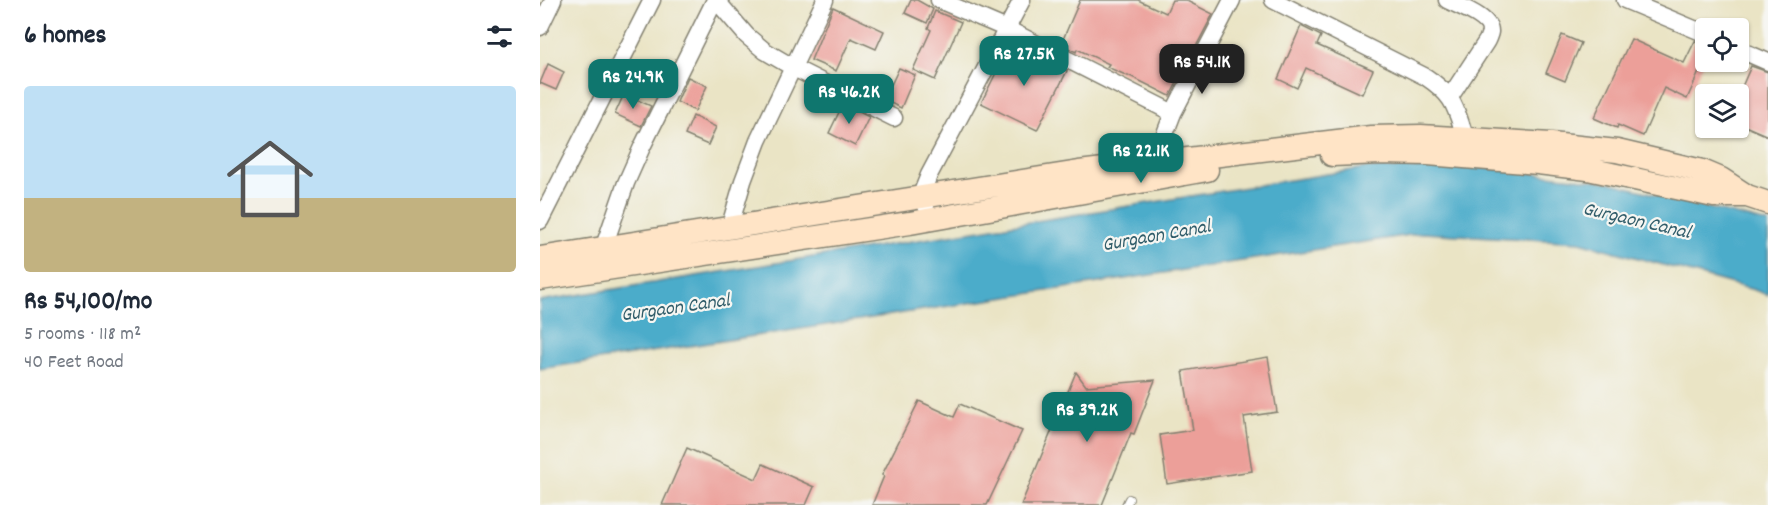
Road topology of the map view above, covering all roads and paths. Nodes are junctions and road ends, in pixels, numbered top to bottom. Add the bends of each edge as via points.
1 (553, 0) edge
2 (652, 0) edge
3 (715, 0) edge
4 (825, 0) edge
5 (939, 0) edge
6 (1022, 0) edge
7 (1232, 0) edge
8 (1273, 0) edge
9 (1447, 0) edge
10 (1625, 0) edge
11 (540, 27) edge
12 (1007, 29) junction
13 (1695, 29) edge
14 (1749, 54) edge
15 (1768, 62) edge
16 (794, 68) junction
17 (1450, 97) junction
18 (1173, 113) junction
19 (894, 118) dead end
20 (1466, 139) junction
21 (1151, 171) junction
22 (1747, 196) junction
23 (924, 198) junction
24 (1768, 203) edge
25 (930, 219) junction
26 (540, 220) edge
27 (729, 229) junction
28 (603, 249) junction
29 (540, 258) edge
30 (540, 279) edge

1 - 11 street
2 - 26 street
3 - 16 street via 747,36
3 - 28 street via 642,147
4 - 16 street
5 - 12 street
6 - 12 street
7 - 18 street
8 - 17 street via 1426,77
9 - 17 street via 1484,19 1490,32
10 - 13 street
12 - 18 street
12 - 23 street via 929,175
14 - 15 street
16 - 19 street
16 - 27 street via 754,151
17 - 20 street
18 - 21 street
20 - 21 main road via 1371,137
20 - 22 main road via 1617,152 1702,171
21 - 22 main road via 1348,153 1405,153 1588,169 1714,195
21 - 23 main road via 1079,172
21 - 25 main road
22 - 24 main road
23 - 25 street
23 - 27 main road
25 - 30 main road
27 - 28 main road
28 - 29 main road

